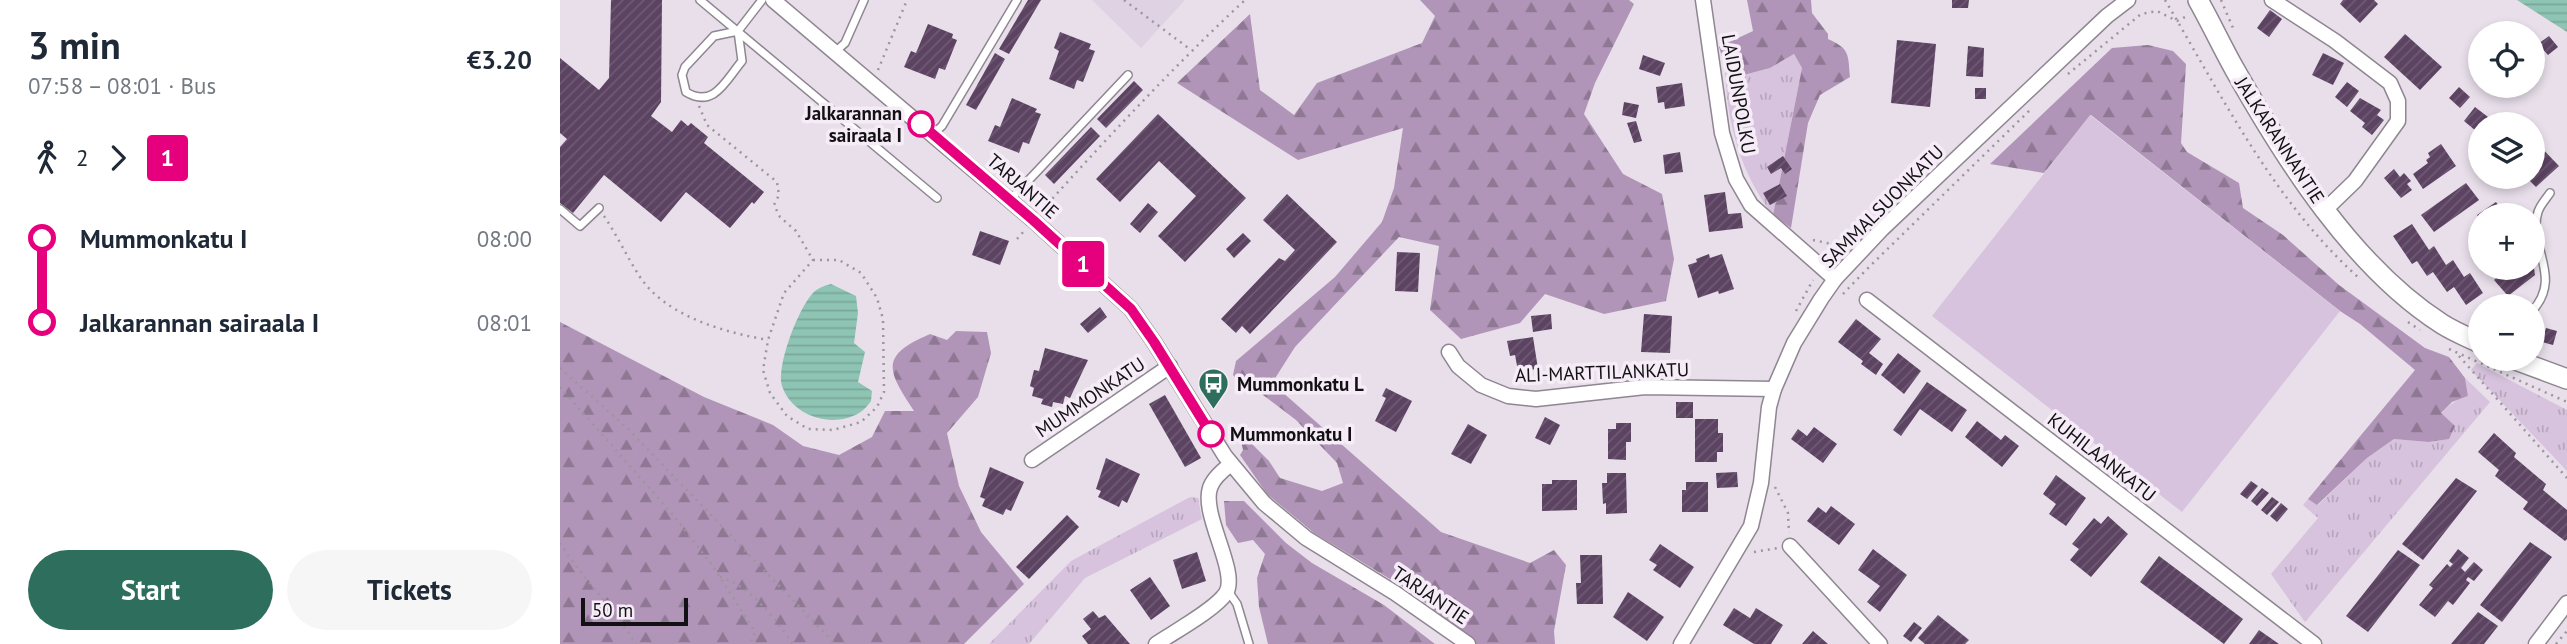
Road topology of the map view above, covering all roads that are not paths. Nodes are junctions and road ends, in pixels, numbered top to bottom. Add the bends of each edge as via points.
1 (700, 0) edge
2 (762, 0) edge
3 (773, 0) edge
4 (864, 0) edge
5 (1017, 0) edge
6 (1703, 0) edge
7 (2128, 0) edge
8 (2278, 1) edge
9 (2200, 4) edge
10 (738, 31) junction
11 (835, 52) junction
12 (1128, 75) dead end
13 (933, 134) junction
14 (2550, 193) dead end
15 (937, 198) dead end
16 (1010, 200) junction
17 (599, 208) road end
18 (560, 209) edge
19 (2325, 210) junction
20 (1835, 279) junction
21 (2544, 294) edge
22 (1867, 300) dead end
23 (2468, 337) edge
24 (1449, 352) dead end
25 (1170, 366) junction
26 (2545, 371) edge
27 (2567, 379) edge
28 (1774, 389) junction
29 (1032, 460) dead end
30 (1231, 464) junction
31 (1790, 546) road end
32 (1228, 590) junction
33 (2567, 603) edge
34 (1156, 644) edge
35 (1249, 644) edge
36 (1468, 644) edge
37 (1681, 644) edge
38 (1880, 644) edge
39 (2314, 644) edge
40 (2536, 644) edge

1 - 10 lane
2 - 10 lane
3 - 11 street, TARJANTIE
4 - 11 lane via 845,43
5 - 13 lane
6 - 20 street, LAIDUNPOLKU via 1722,133 1736,179 1751,205
7 - 20 street, SAMMALSUONKATU via 1882,229
8 - 19 street via 2390,83 2398,101 2398,121 2355,181
9 - 19 main road, JALKARANNANTIE via 2283,152
10 - 10 lane via 714,36 685,66 686,92 696,99 715,94 742,61
10 - 15 lane
11 - 13 street, TARJANTIE
12 - 16 lane
13 - 16 street, TARJANTIE
14 - 21 lane via 2536,223
16 - 25 street, TARJANTIE via 1131,309
17 - 18 lane via 580,226
19 - 23 main road, JALKARANNANTIE via 2396,287 2442,324
20 - 28 street, SAMMALSUONKATU via 1794,343
22 - 39 street, KUHILAANKATU
24 - 28 street, ALI-MARTTILANKATU via 1481,385 1508,396 1535,398 1645,387
25 - 29 street, MUMMONKATU
25 - 30 street, TARJANTIE
26 - 27 main road
28 - 37 street, SAMMALSUONKATU via 1751,526
30 - 32 street via 1212,481 1209,491
30 - 36 street, TARJANTIE via 1264,503 1306,538
31 - 38 street
32 - 34 street via 1220,601
32 - 35 lane
33 - 40 street

